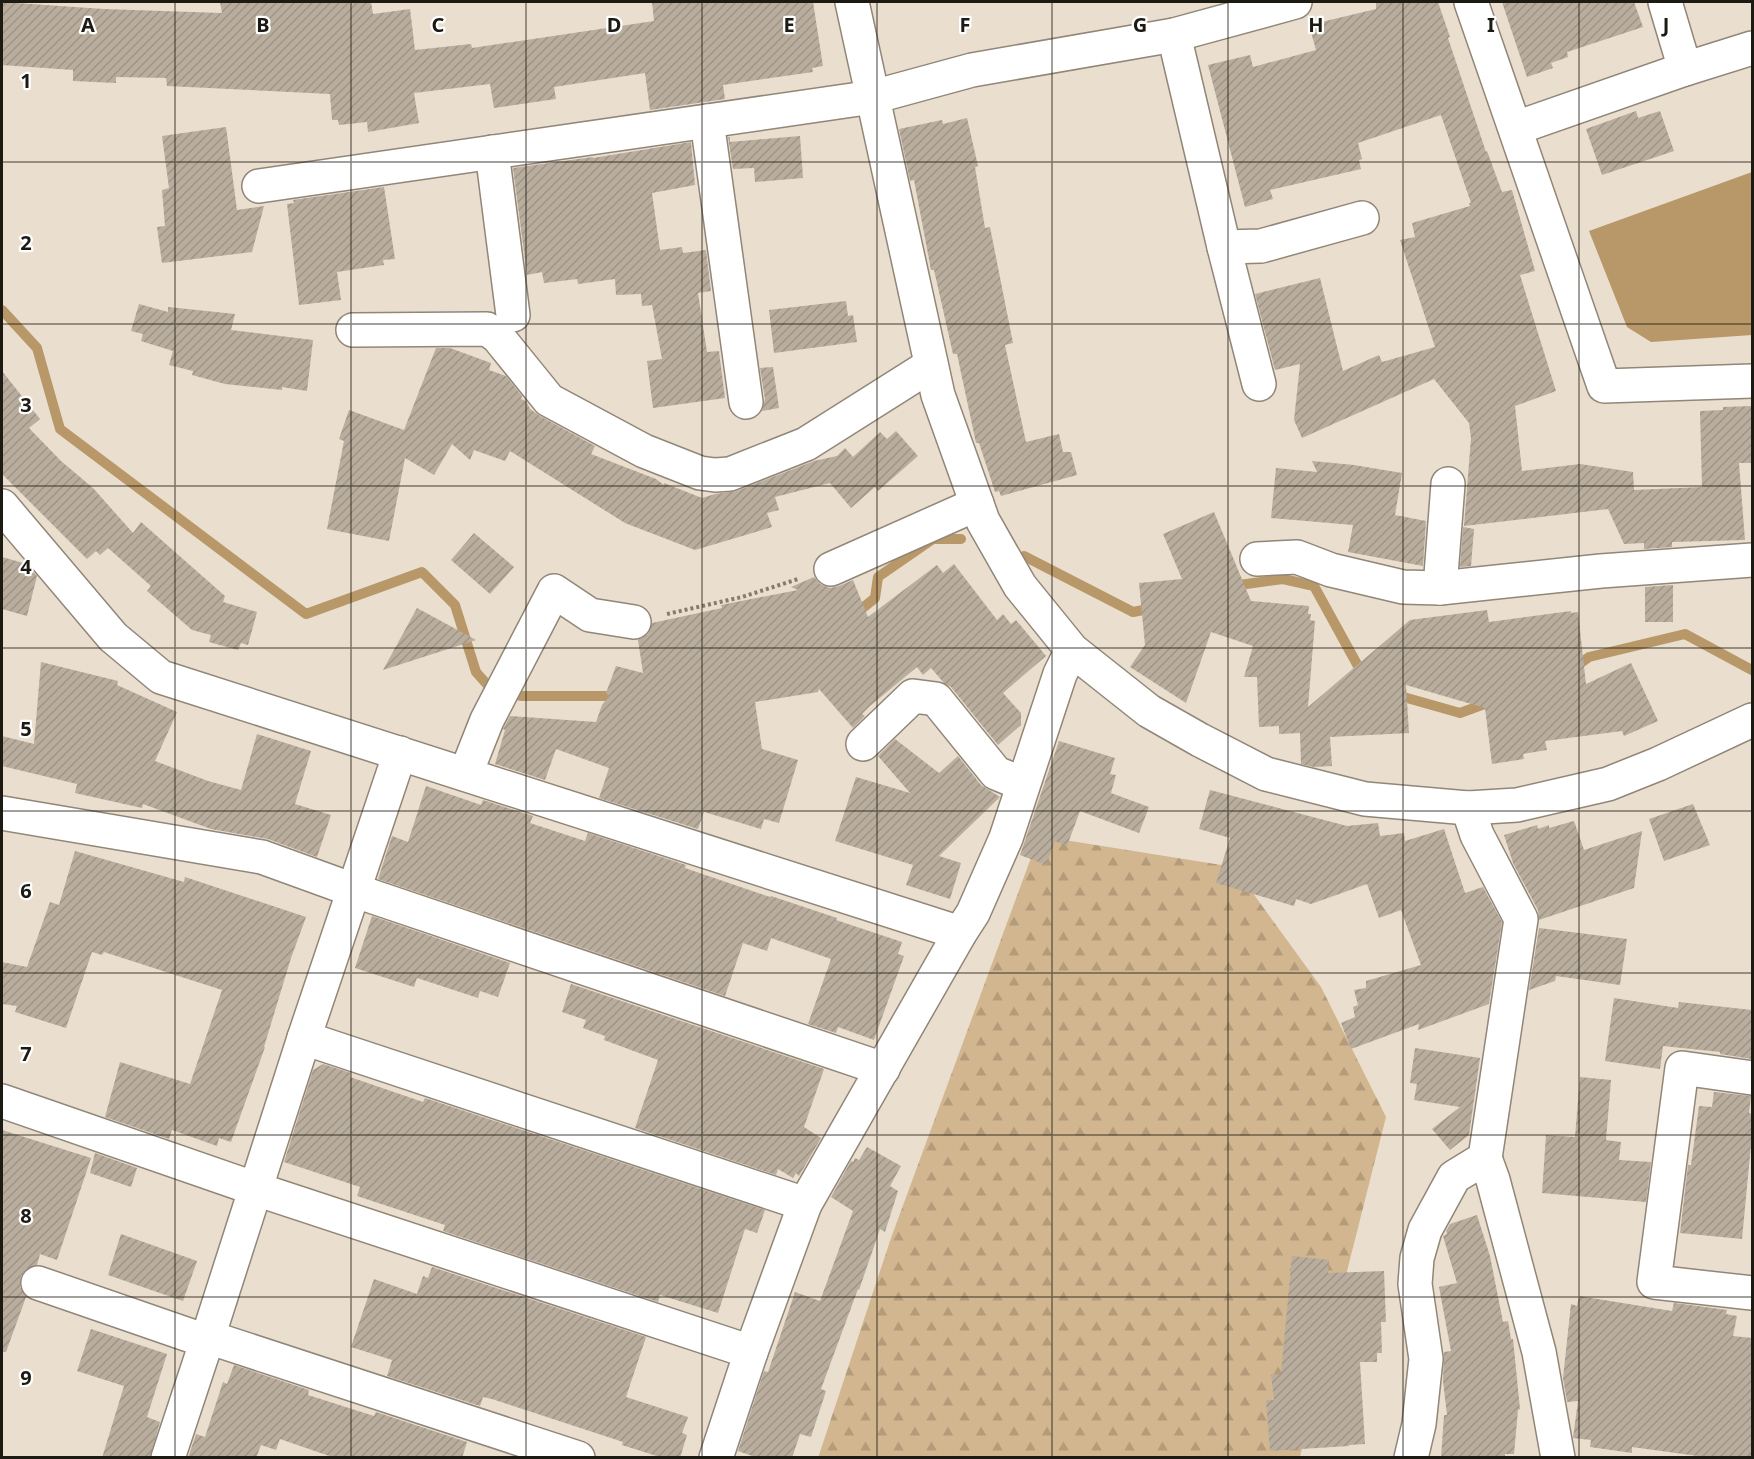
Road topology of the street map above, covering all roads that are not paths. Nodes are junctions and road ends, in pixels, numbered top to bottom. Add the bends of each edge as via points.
1 (852, 2) edge
2 (1295, 2) edge
3 (1471, 2) edge
4 (1665, 2) edge
5 (1174, 35) junction
6 (1752, 48) edge
7 (1685, 69) junction
8 (873, 98) junction
9 (707, 122) junction
10 (1516, 128) junction
11 (492, 152) junction
12 (259, 186) dead end
13 (1362, 218) dead end
14 (1224, 247) junction
15 (513, 315) dead end
16 (353, 330) dead end
17 (931, 365) junction
18 (1752, 381) edge
19 (1259, 384) dead end
20 (746, 402) dead end
21 (1448, 484) dead end
22 (977, 504) junction
23 (6, 517) edge
24 (1257, 559) dead end
25 (1752, 560) edge
26 (831, 569) road end
27 (1440, 588) junction
28 (634, 622) road end
29 (1072, 650) junction
30 (1752, 720) edge
31 (863, 744) dead end
32 (400, 753) junction
33 (466, 773) junction
34 (1023, 784) junction
35 (1468, 808) junction
36 (2, 813) edge
37 (353, 890) junction
38 (960, 933) junction
39 (304, 1038) junction
40 (884, 1069) junction
41 (1752, 1078) edge
42 (2, 1101) edge
43 (1485, 1158) junction
44 (256, 1189) junction
45 (805, 1204) junction
46 (38, 1283) dead end
47 (1752, 1293) edge
48 (207, 1339) junction
49 (751, 1352) junction
50 (168, 1458) edge
51 (578, 1458) edge
52 (716, 1458) edge
53 (1411, 1458) edge
54 (1558, 1458) edge

1 - 8 street
2 - 5 street
3 - 10 street
4 - 7 street
5 - 8 street via 972,70
5 - 14 street
6 - 7 street
7 - 10 street
8 - 9 street
8 - 17 street
9 - 11 street
9 - 20 street
10 - 18 street via 1604,386
11 - 12 street
11 - 15 street
13 - 14 street via 1261,246
14 - 19 street
16 - 17 street via 487,328 549,400 644,451 715,475 730,474 806,444
17 - 22 street
21 - 27 street
22 - 26 street
22 - 29 street via 1020,586
23 - 32 street via 113,637 162,677
24 - 27 street via 1298,557 1331,570 1403,587
25 - 27 street
28 - 33 street via 590,615 554,591 487,720
29 - 34 street via 1060,674
29 - 35 street via 1149,711 1266,774 1365,799
30 - 35 street via 1608,784 1517,805
31 - 34 street via 913,696 936,699 996,773
32 - 33 street
32 - 37 street
33 - 38 street
34 - 38 street via 1006,838
35 - 43 street via 1477,835 1521,919
36 - 37 street via 262,857
37 - 39 street
37 - 40 street
38 - 40 street
39 - 44 street
39 - 45 street
40 - 45 street
41 - 47 street via 1682,1068 1654,1282
42 - 44 street
43 - 53 street via 1454,1177 1425,1230 1417,1258 1415,1284 1426,1359
43 - 54 street via 1539,1352
44 - 48 street
44 - 49 street
45 - 49 street
46 - 48 street
48 - 50 street
48 - 51 street
49 - 52 street

